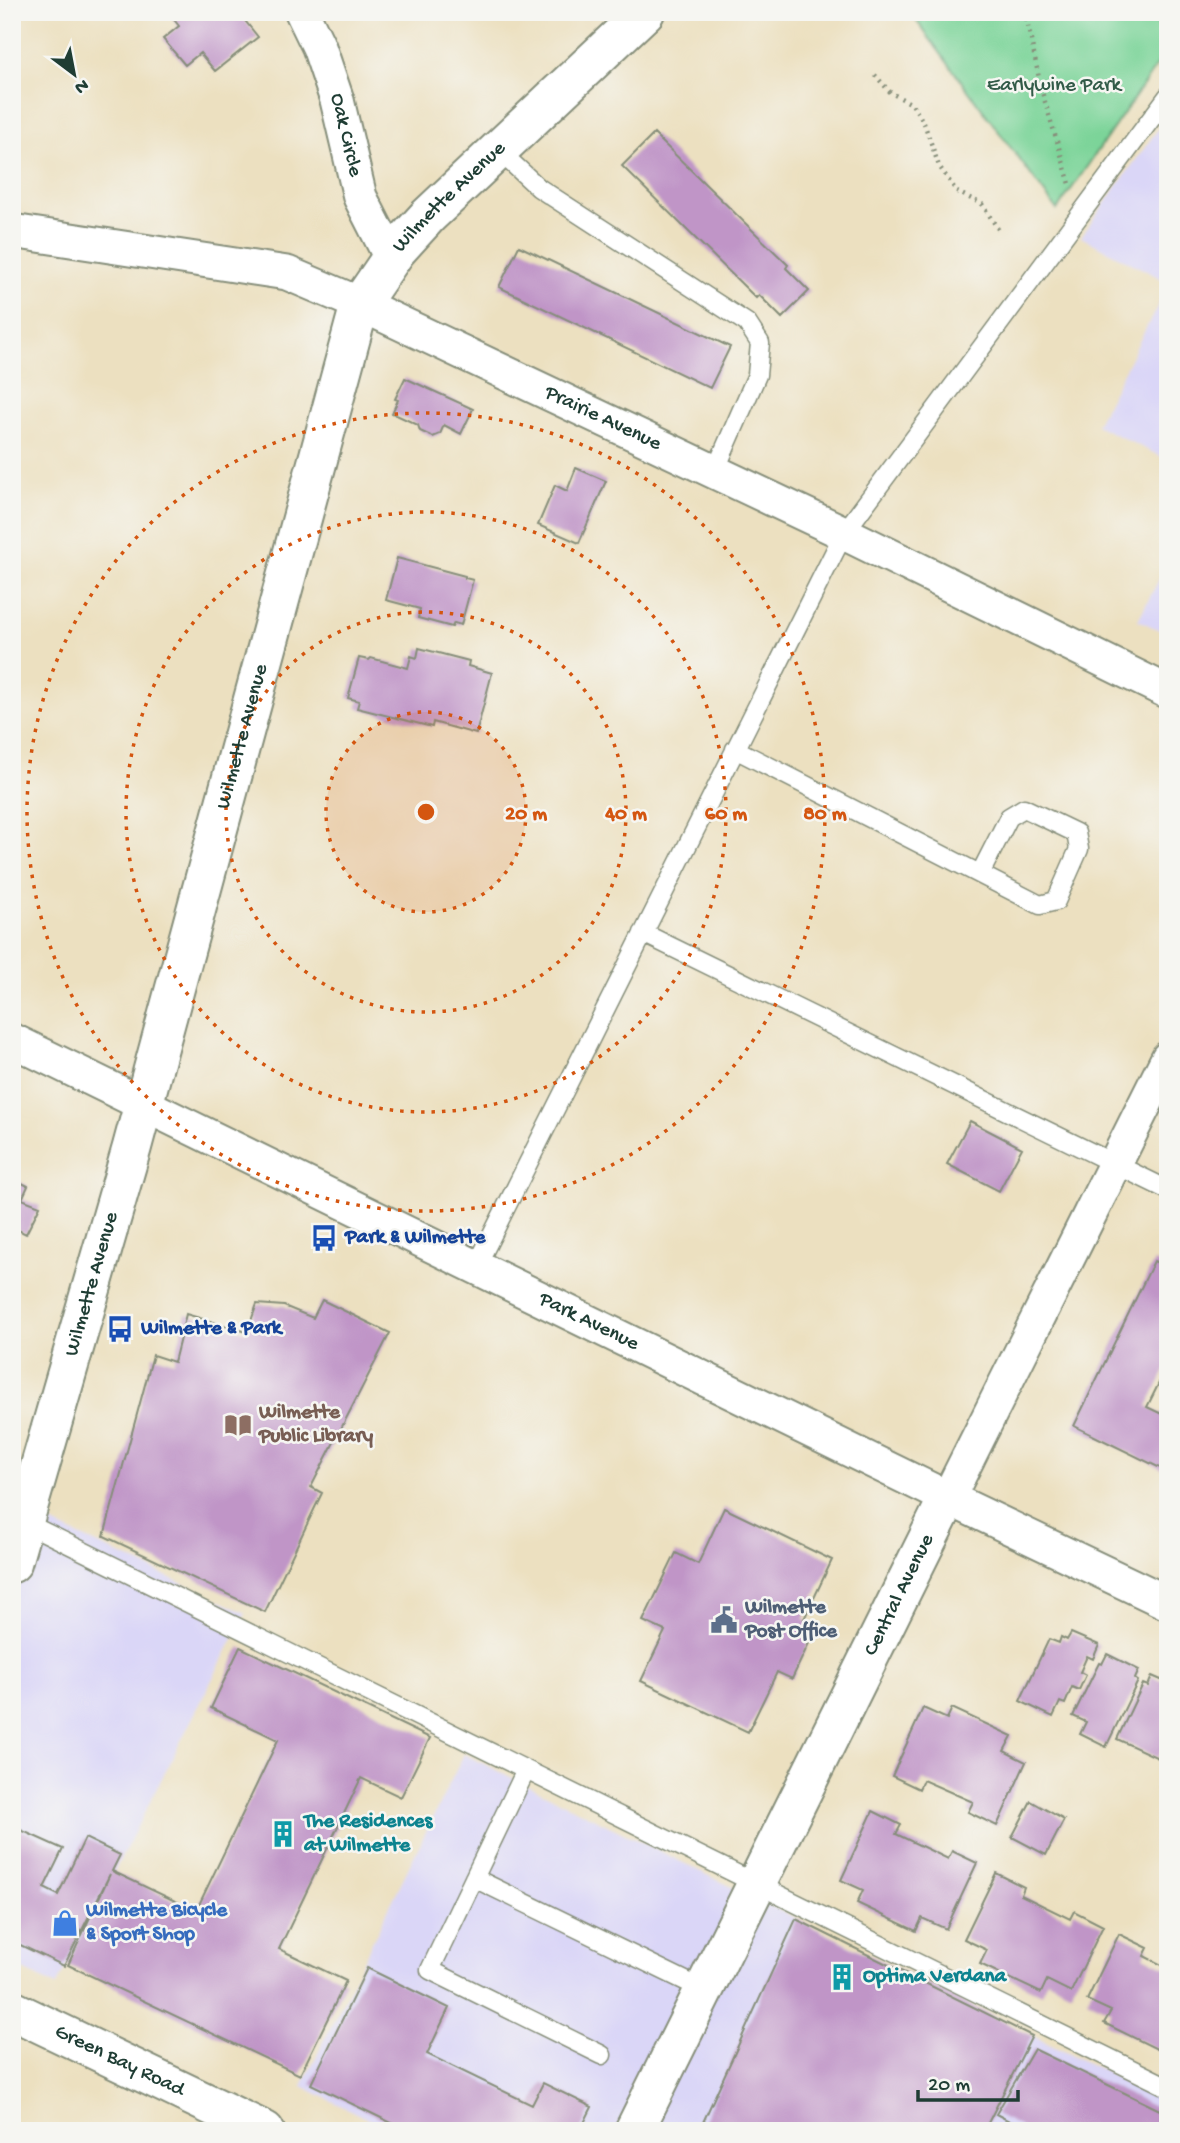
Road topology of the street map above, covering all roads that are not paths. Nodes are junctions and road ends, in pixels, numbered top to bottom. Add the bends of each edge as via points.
1 (302, 12) edge
2 (630, 17) edge
3 (1168, 96) edge
4 (498, 150) junction
5 (12, 231) edge
6 (391, 258) junction
7 (360, 304) junction
8 (715, 471) junction
9 (844, 533) junction
10 (1168, 692) edge
11 (736, 749) junction
12 (979, 874) junction
13 (643, 933) junction
14 (12, 1040) edge
15 (1168, 1058) edge
16 (143, 1103) junction
17 (1115, 1164) junction
18 (1168, 1190) edge
19 (476, 1267) junction
20 (948, 1499) junction
21 (24, 1522) junction
22 (12, 1563) edge
23 (1168, 1604) edge
24 (526, 1770) junction
25 (474, 1878) junction
26 (757, 1884) junction
27 (704, 1990) junction
28 (12, 2010) edge
29 (601, 2054) dead end
30 (1168, 2087) edge
31 (265, 2131) edge
32 (634, 2131) edge

1 - 6 street, Oak Circle via 337,100 360,197
2 - 4 street, Wilmette Avenue
3 - 9 lane
4 - 6 street, Wilmette Avenue via 428,215
4 - 8 lane via 539,188 747,323 761,343 757,376
5 - 7 street, Prairie Avenue via 287,273
6 - 7 street, Wilmette Avenue
7 - 8 street, Prairie Avenue
7 - 16 street, Wilmette Avenue
8 - 9 street, Prairie Avenue
9 - 10 street, Prairie Avenue
9 - 11 lane
11 - 12 lane
11 - 13 lane
12 - 12 lane via 1040,905 1056,901 1079,849 1076,833 1024,808 1009,817
13 - 17 lane
13 - 19 lane
14 - 16 street, Park Avenue
15 - 17 street, Central Avenue
16 - 19 street, Park Avenue
16 - 21 street, Wilmette Avenue
17 - 18 lane
17 - 20 street, Central Avenue
19 - 20 street, Park Avenue
20 - 23 street, Park Avenue
20 - 26 street, Central Avenue
21 - 22 street, Wilmette Avenue
21 - 24 lane
24 - 25 lane
24 - 26 lane
25 - 27 lane
25 - 29 lane via 430,1970
26 - 27 street, Central Avenue
26 - 30 lane
27 - 32 street, Central Avenue
28 - 31 street, Green Bay Road

